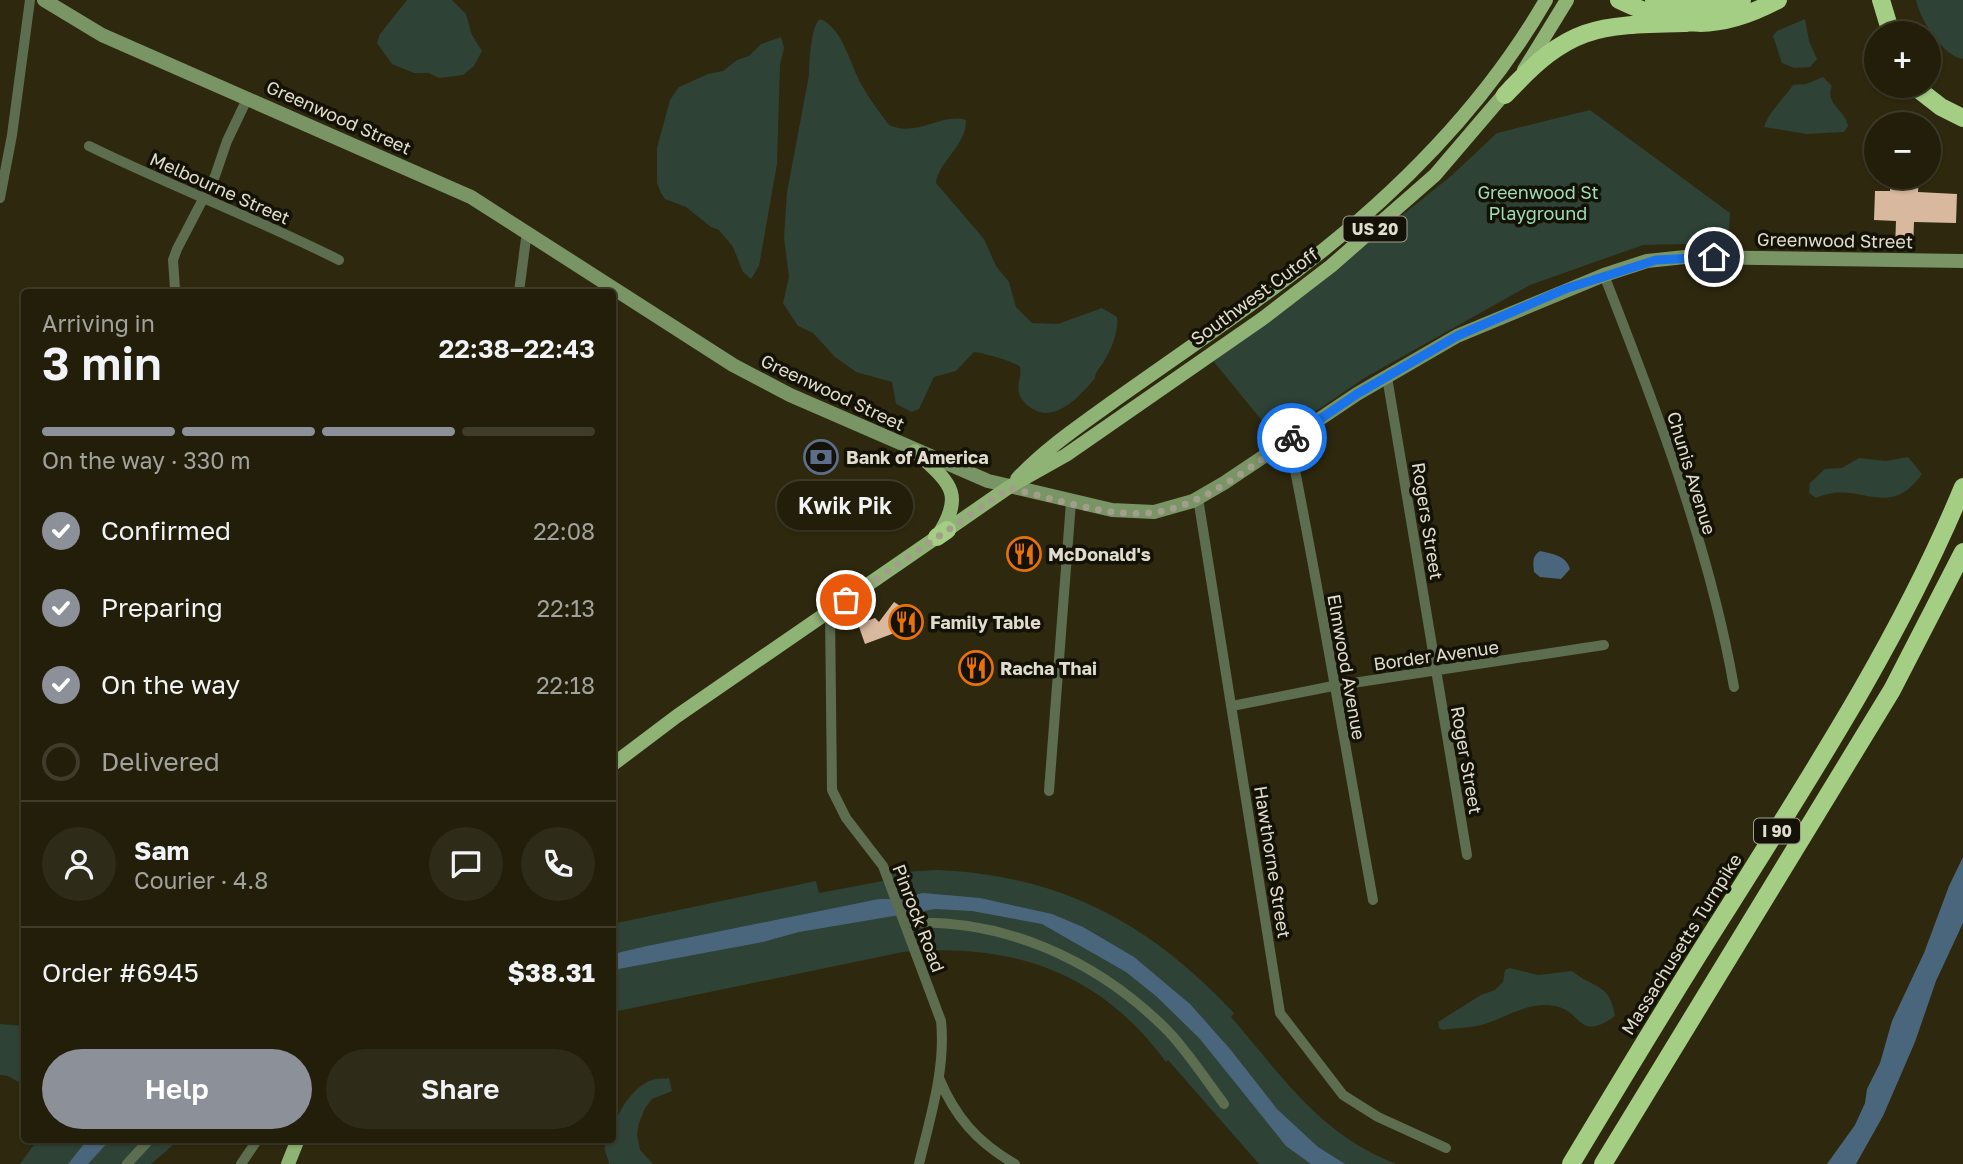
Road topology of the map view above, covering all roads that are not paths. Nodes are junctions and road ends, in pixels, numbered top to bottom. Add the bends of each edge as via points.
1 (30, 0) edge
2 (44, 0) edge
3 (1546, 0) edge
4 (1567, 0) edge
5 (1619, 0) edge
6 (1654, 0) edge
7 (1742, 0) edge
8 (1778, 0) edge
9 (1871, 0) edge
10 (1881, 0) edge
11 (1877, 21) edge
12 (1887, 21) edge
13 (1687, 23) junction
14 (1941, 92) edge
15 (1505, 95) junction
16 (248, 97) junction
17 (1929, 98) edge
18 (1963, 105) edge
19 (1963, 118) edge
20 (89, 145) dead end
21 (204, 197) junction
22 (0, 198) edge
23 (527, 231) junction
24 (339, 260) dead end
25 (1963, 261) edge
26 (1604, 275) junction
27 (175, 289) dead end
28 (519, 289) edge
29 (1387, 377) junction
30 (1289, 440) junction
31 (915, 451) junction
32 (1963, 486) edge
33 (1009, 488) junction
34 (1198, 498) junction
35 (1071, 502) junction
36 (942, 534) junction
37 (1963, 552) edge
38 (1963, 572) edge
39 (830, 611) junction
40 (1917, 644) junction
41 (1604, 645) dead end
42 (1435, 670) junction
43 (1333, 686) junction
44 (1734, 687) dead end
45 (1232, 706) junction
46 (616, 762) edge
47 (1049, 791) dead end
48 (1467, 855) dead end
49 (1373, 900) dead end
50 (904, 921) junction
51 (938, 1076) junction
52 (1224, 1104) dead end
53 (146, 1143) edge
54 (255, 1143) edge
55 (296, 1143) edge
56 (1446, 1148) dead end
57 (127, 1164) edge
58 (241, 1164) edge
59 (288, 1164) edge
60 (919, 1164) edge
61 (1015, 1164) edge
62 (1571, 1164) edge
63 (1603, 1164) edge

1 - 22 street
2 - 16 main road, Greenwood Street via 102,35
3 - 33 main road, Southwest Cutoff / US 20 via 1491,82 1380,200 1275,287 1059,440
4 - 15 main road, Southwest Cutoff / US 20
5 - 13 highway via 1665,20
6 - 7 highway via 1702,8
8 - 13 highway via 1737,19
9 - 11 highway
10 - 12 highway
13 - 15 highway via 1623,24 1591,30 1536,61
14 - 18 highway
15 - 33 main road, Southwest Cutoff / US 20 via 1434,175 1331,266 1066,455
16 - 21 street
16 - 23 main road, Greenwood Street via 458,191
17 - 19 highway
20 - 21 street, Melbourne Street via 153,178
21 - 24 street, Melbourne Street
21 - 27 street via 173,260
23 - 28 street
23 - 31 main road, Greenwood Street via 751,376
25 - 26 main road, Greenwood Street via 1685,257 1647,261
26 - 29 main road, Greenwood Street via 1457,336
26 - 44 street, Chunis Avenue via 1664,431 1725,636
29 - 30 main road, Greenwood Street
29 - 42 street, Rogers Street
30 - 34 main road, Greenwood Street
30 - 43 street, Elmwood Avenue
31 - 33 main road, Greenwood Street
31 - 36 main road via 953,494 951,517
32 - 62 highway, Massachusetts Turnpike / I 90 via 1917,585 1846,717
33 - 35 main road, Greenwood Street
33 - 36 main road, Southwest Cutoff / US 20
34 - 35 main road, Greenwood Street via 1144,513
34 - 45 street, Hawthorne Street
35 - 47 street
36 - 39 main road, Southwest Cutoff / US 20
37 - 40 highway, I 90
38 - 40 highway
39 - 46 main road, Southwest Cutoff / US 20
39 - 50 street, Pinrock Road via 832,790 846,818 883,866
40 - 63 highway, I 90
41 - 42 street, Border Avenue
42 - 43 street, Border Avenue
42 - 48 street, Roger Street
43 - 45 street, Border Avenue
43 - 49 street, Elmwood Avenue
45 - 56 street, Hawthorne Street via 1283,1018 1343,1095 1378,1117
50 - 51 street, Pinrock Road via 941,1021
50 - 52 street via 986,928 1052,948 1121,989 1167,1029
51 - 60 street, Pinrock Road
51 - 61 street via 965,1126
53 - 57 street
54 - 58 street
55 - 59 main road

